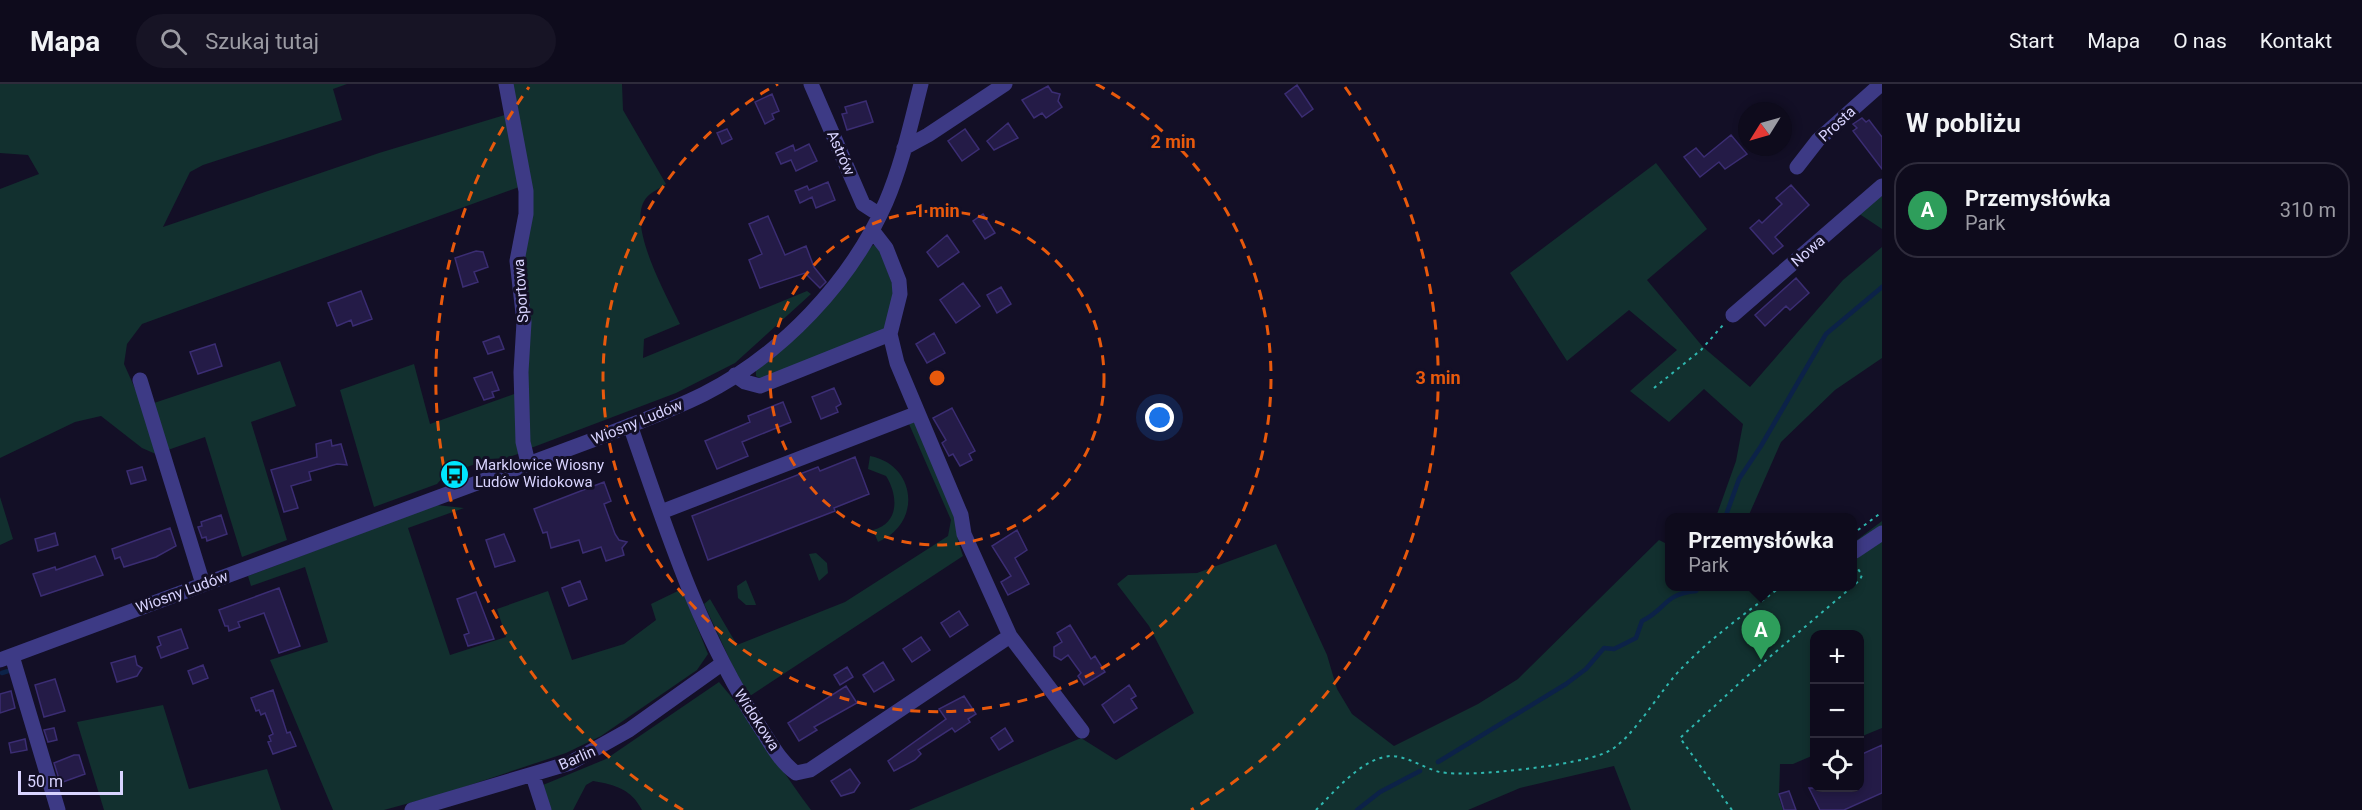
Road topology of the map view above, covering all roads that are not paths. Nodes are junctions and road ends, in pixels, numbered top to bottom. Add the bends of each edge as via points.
1 (506, 84) edge
2 (811, 84) edge
3 (921, 84) edge
4 (1005, 84) edge
5 (1881, 84) edge
6 (903, 148) junction
7 (1797, 167) dead end
8 (1882, 186) edge
9 (880, 215) junction
10 (872, 230) junction
11 (1733, 315) road end
12 (890, 334) junction
13 (735, 375) junction
14 (140, 380) dead end
15 (918, 413) junction
16 (630, 425) junction
17 (528, 463) junction
18 (661, 512) junction
19 (1882, 533) edge
20 (1857, 550) edge
21 (203, 584) junction
22 (1010, 636) junction
23 (6, 658) edge
24 (723, 663) junction
25 (1082, 731) dead end
26 (533, 776) junction
27 (58, 810) edge
28 (412, 810) edge
29 (544, 810) edge

1 - 17 street, Sportowa via 526,191 517,261 524,322 523,442
2 - 9 street, Astrów via 863,204
3 - 6 street, Wiosny Ludów
4 - 6 street
5 - 7 street, Prosta via 1818,140
6 - 9 street, Wiosny Ludów
8 - 11 street, Nowa
9 - 10 street, Wiosny Ludów
10 - 12 street via 886,248 899,281 900,294
10 - 13 street, Wiosny Ludów via 843,276 825,296 790,332
12 - 13 street via 760,386
12 - 15 street via 897,363
13 - 16 street, Wiosny Ludów via 696,398
14 - 21 street
15 - 18 street
15 - 22 street via 961,515 964,534
16 - 17 street, Wiosny Ludów
16 - 18 street, Widokowa
17 - 21 street, Wiosny Ludów
18 - 24 street, Widokowa via 690,595
19 - 20 street
21 - 23 street, Wiosny Ludów
22 - 24 street, Widokowa via 803,774 789,768 740,697
22 - 25 street
23 - 27 street
24 - 26 street, Barlin via 602,747
26 - 28 street, Barlin
26 - 29 street

